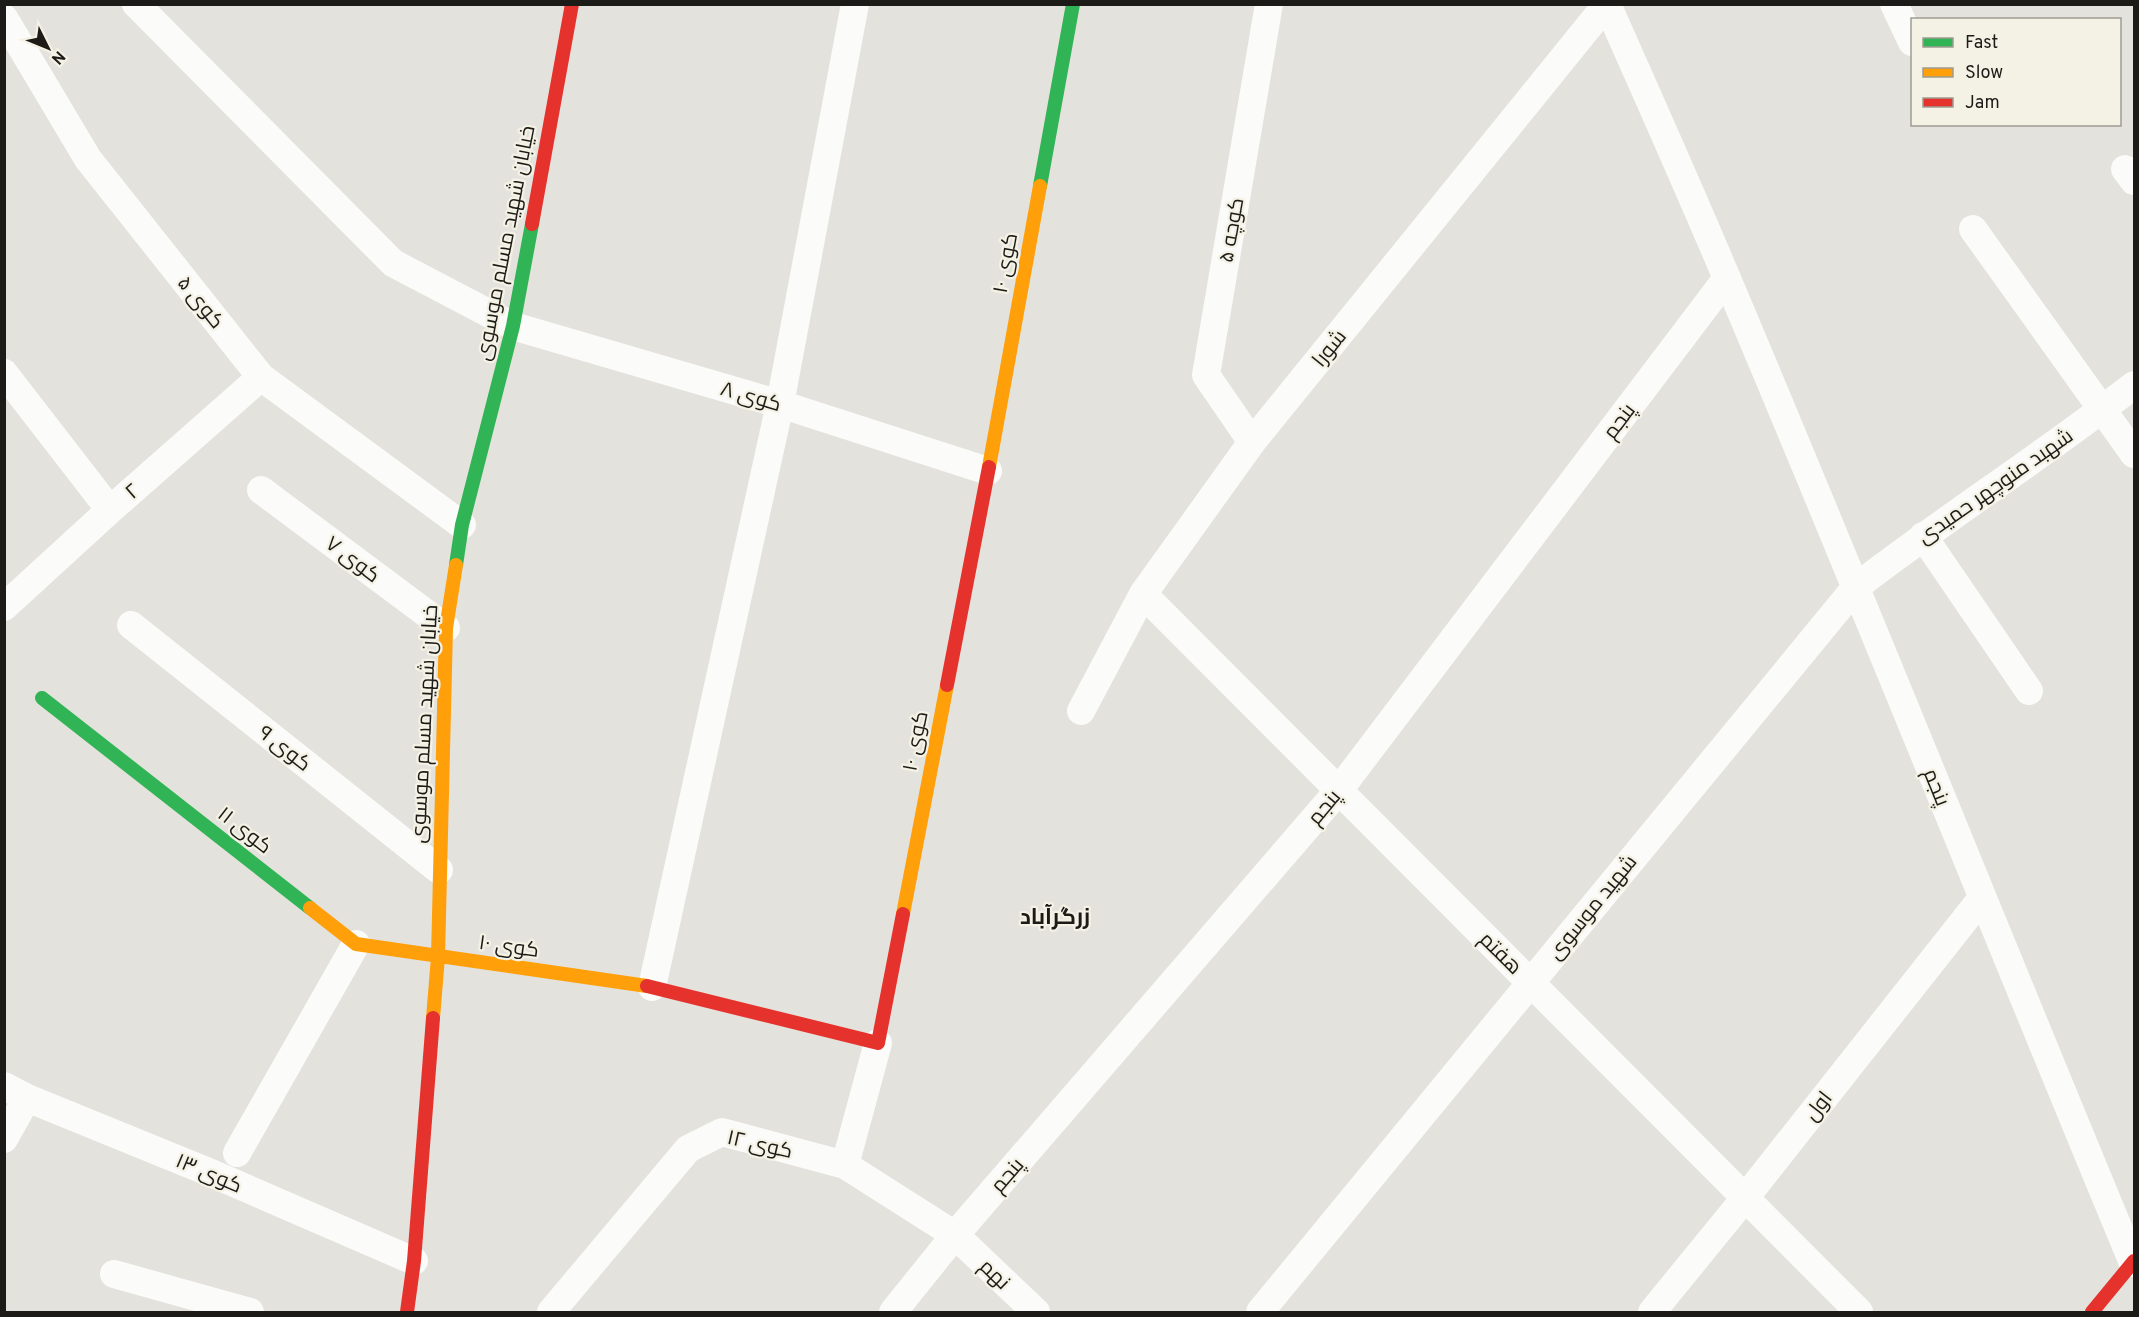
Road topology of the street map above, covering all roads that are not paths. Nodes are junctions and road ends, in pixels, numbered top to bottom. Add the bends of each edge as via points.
1 (136, 4) edge
2 (572, 4) edge
3 (855, 4) edge
4 (1073, 4) edge
5 (1269, 4) edge
6 (1607, 4) edge
7 (1894, 4) edge
8 (4, 18) edge
9 (1911, 40) edge
10 (1973, 229) dead end
11 (1727, 278) junction
12 (513, 326) junction
13 (4, 373) edge
14 (261, 377) junction
15 (2134, 385) edge
16 (780, 404) junction
17 (2102, 410) junction
18 (1252, 442) junction
19 (2134, 454) edge
20 (988, 471) junction
21 (261, 490) dead end
22 (110, 510) junction
23 (462, 525) junction
24 (1923, 536) junction
25 (1856, 586) junction
26 (1143, 594) junction
27 (4, 607) edge
28 (131, 626) dead end
29 (446, 628) junction
30 (2029, 692) dead end
31 (42, 698) dead end
32 (1081, 711) dead end
33 (1339, 790) junction
34 (439, 870) junction
35 (1982, 898) junction
36 (356, 944) junction
37 (438, 957) junction
38 (1530, 982) junction
39 (652, 987) junction
40 (878, 1043) junction
41 (16, 1092) edge
42 (4, 1139) edge
43 (237, 1153) dead end
44 (845, 1165) junction
45 (1745, 1198) junction
46 (955, 1235) junction
47 (414, 1261) junction
48 (2134, 1262) edge
49 (114, 1274) dead end
50 (250, 1312) edge
51 (407, 1312) edge
52 (552, 1312) edge
53 (893, 1312) edge
54 (1036, 1312) edge
55 (1260, 1312) edge
56 (1652, 1312) edge
57 (1859, 1312) edge
58 (2092, 1312) edge

1 - 12 street, کوی ۸ via 393,263
2 - 12 street, خیابان شهید مسلم موسوی
3 - 16 street
4 - 20 street, کوی ۱۰
5 - 18 street, کوچه ۵ via 1206,375
6 - 11 street, پنجم
6 - 18 street, شورا
7 - 9 street
8 - 14 street, کوی ۵ via 88,159
10 - 17 street
11 - 25 street, پنجم
11 - 33 street, پنجم
12 - 16 street, کوی ۸
12 - 23 street, خیابان شهید مسلم موسوی
13 - 22 street
14 - 22 street, ۲
14 - 23 street, کوی ۵
15 - 17 street, شهبد منوچهر حمیدی
16 - 20 street, کوی ۸
16 - 39 street
17 - 19 street
17 - 24 street, شهبد منوچهر حمیدی
18 - 26 street, شورا
20 - 40 street, کوی ۱۰
21 - 29 street, کوی ۷
22 - 27 street, ۲
23 - 29 street, خیابان شهید مسلم موسوی
24 - 25 street, شهبد منوچهر حمیدی
24 - 30 street
25 - 35 street, پنجم
25 - 38 street, شهید موسوی
26 - 32 street, شورا
26 - 33 street, هفتم
28 - 34 street, کوی ۹
29 - 34 street, خیابان شهید مسلم موسوی
31 - 36 street, کوی ۱۱
33 - 38 street, هفتم
33 - 46 street, پنجم
34 - 37 street, خیابان شهید مسلم موسوی
35 - 45 street, اول
35 - 48 street, پنجم
36 - 37 street, کوی ۱۱
36 - 43 street
37 - 39 street, کوی ۱۰
37 - 47 street, خیابان شهید مسلم موسوی
38 - 45 street, هفتم
38 - 55 street, شهید موسوی
39 - 40 street, کوی ۱۰
40 - 44 street
41 - 42 street
41 - 47 street, کوی ۱۳
44 - 46 street, کوی ۱۲
44 - 52 street, کوی ۱۲ via 722,1131 688,1149
45 - 56 street, اول
45 - 57 street, هفتم
46 - 53 street, پنجم
46 - 54 street, نهم
47 - 51 street, خیابان شهید مسلم موسوی
48 - 58 street
49 - 50 street

